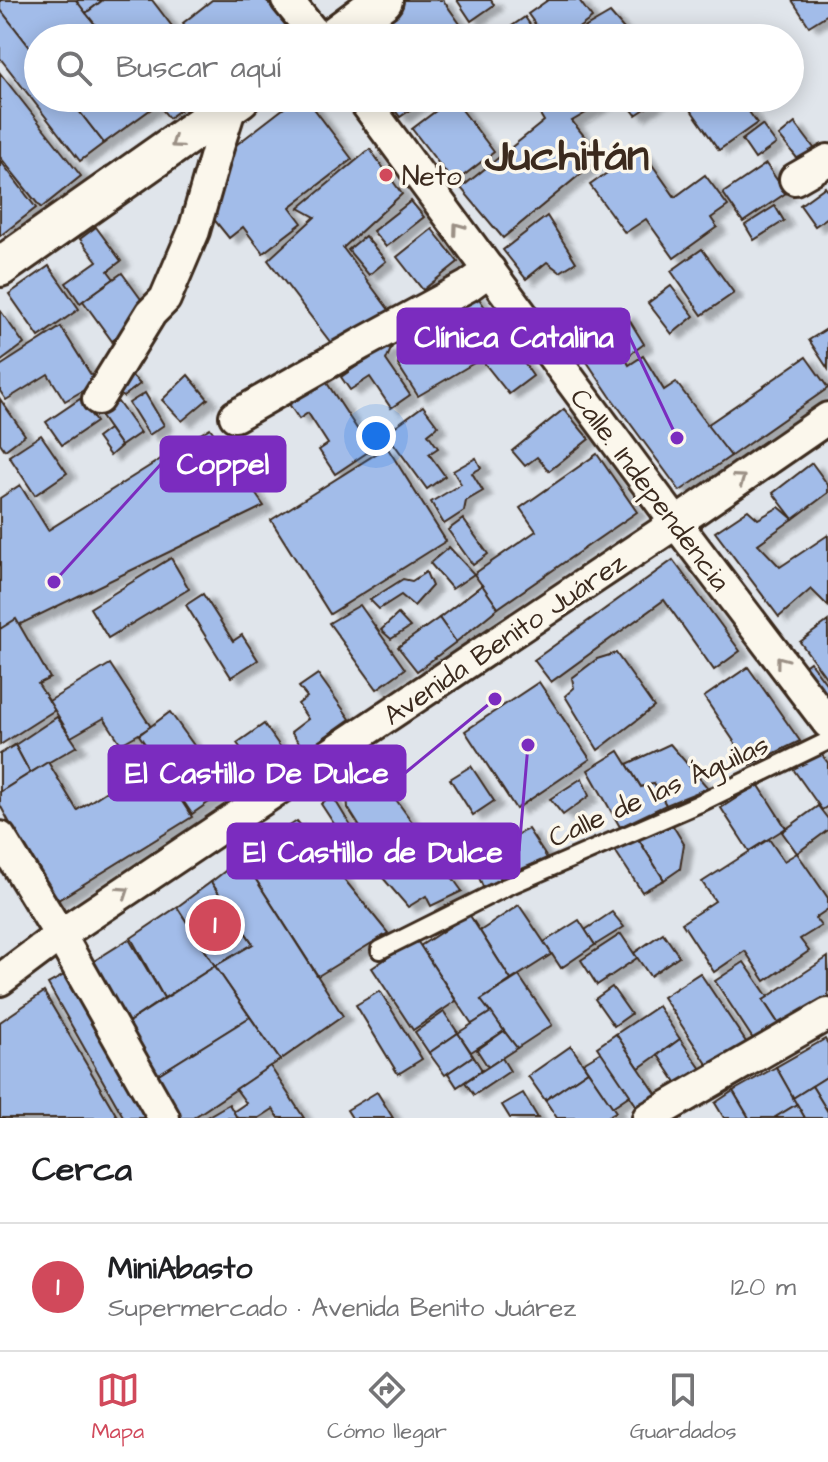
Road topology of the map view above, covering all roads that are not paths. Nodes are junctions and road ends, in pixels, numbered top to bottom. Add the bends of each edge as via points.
1 (287, 0) edge
2 (383, 0) edge
3 (307, 24) edge
4 (351, 24) edge
5 (220, 112) edge
6 (232, 112) edge
7 (372, 112) edge
8 (828, 160) edge
9 (795, 179) dead end
10 (0, 267) edge
11 (490, 270) junction
12 (98, 399) dead end
13 (235, 416) dead end
14 (828, 418) edge
15 (676, 523) junction
16 (828, 723) edge
17 (828, 741) edge
18 (0, 837) edge
19 (60, 935) junction
20 (380, 950) dead end
21 (0, 980) edge
22 (828, 1014) edge
23 (164, 1118) edge
24 (648, 1118) edge

1 - 3 street
2 - 4 street
5 -> 10 street
6 - 12 street via 194,231 165,299
11 -> 7 street, Calle. Independencia
8 - 9 street
11 - 13 street
11 - 15 street, Calle. Independencia
15 -> 14 street, Avenida Benito Juárez
16 -> 15 street, Calle. Independencia
19 -> 15 street, Avenida Benito Juárez
17 - 20 lane, Calle de las Águilas
18 - 19 street
19 - 21 street, Avenida Benito Juárez
19 - 23 street
22 - 24 street

